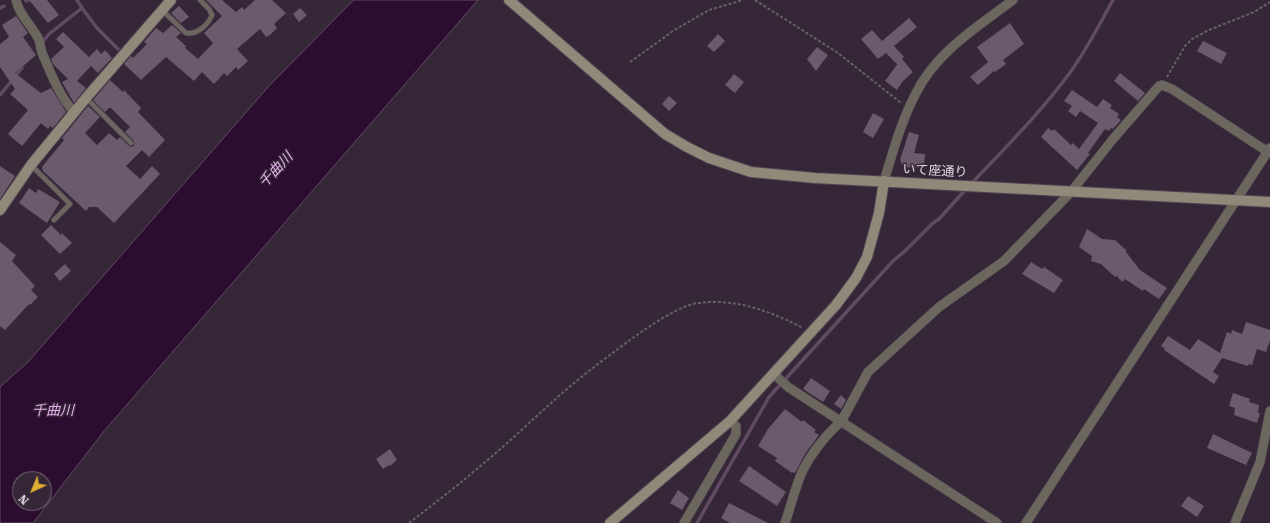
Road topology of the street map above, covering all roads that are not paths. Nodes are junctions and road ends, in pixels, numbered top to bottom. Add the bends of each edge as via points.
1 (16, 0) edge
2 (171, 0) edge
3 (200, 0) edge
4 (509, 0) edge
5 (1013, 0) edge
6 (162, 10) junction
7 (86, 98) junction
8 (74, 112) junction
9 (131, 143) dead end
10 (1269, 150) edge
11 (31, 165) junction
12 (884, 181) junction
13 (1071, 192) junction
14 (1236, 200) junction
15 (1270, 202) edge
16 (0, 210) edge
17 (54, 220) dead end
18 (777, 377) junction
19 (1270, 411) edge
20 (730, 421) junction
21 (841, 422) junction
22 (610, 523) edge
23 (684, 523) edge
24 (785, 523) edge
25 (997, 523) edge
26 (1026, 523) edge
27 (1235, 523) edge

1 - 8 street via 17,8 39,40 42,54 55,81
2 - 6 street
3 - 6 lane via 210,9 212,15 210,20 190,34
4 - 12 street, いて座通り via 665,134 709,158 751,172
5 - 12 street via 954,44 922,82 908,108
6 - 7 street
7 - 8 street
7 - 9 lane
8 - 11 street
10 - 13 street via 1162,85 1113,139
10 - 14 street
11 - 16 street
11 - 17 lane via 70,204
12 - 13 street, いて座通り
12 - 18 street via 873,237 856,278
13 - 14 street, いて座通り
13 - 21 street via 1004,261 939,307 868,372
14 - 15 street, いて座通り
14 - 26 street
18 - 20 street
18 - 21 street
19 - 27 street via 1260,462
20 - 22 street
20 - 23 street via 736,426 736,434
21 - 24 street via 803,470
21 - 25 street

